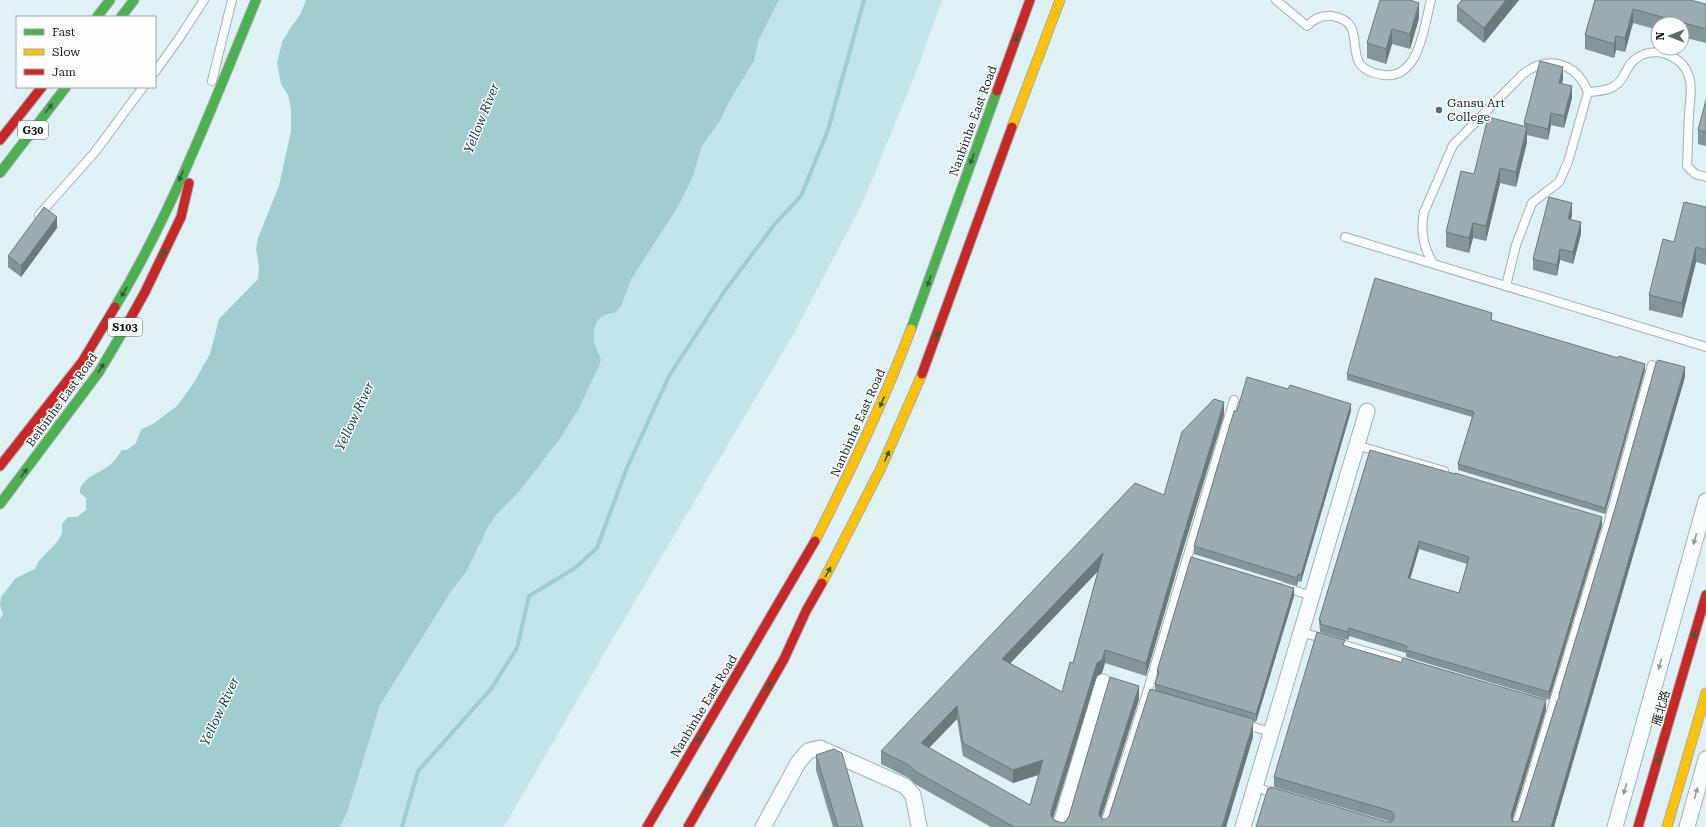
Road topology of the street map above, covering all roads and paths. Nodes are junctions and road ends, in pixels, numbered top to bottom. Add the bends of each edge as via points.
1 (110, 0) edge
2 (134, 0) edge
3 (204, 0) edge
4 (232, 0) edge
5 (256, 0) edge
6 (1030, 0) edge
7 (1060, 0) edge
8 (1276, 0) edge
9 (1431, 0) edge
10 (98, 16) edge
11 (122, 16) edge
12 (156, 71) edge
13 (41, 88) edge
14 (65, 88) edge
15 (142, 88) edge
16 (1588, 92) junction
17 (203, 127) junction
18 (0, 140) edge
19 (0, 172) edge
20 (1706, 177) edge
21 (37, 217) edge
22 (1345, 237) dead end
23 (1433, 263) junction
24 (1506, 286) junction
25 (1706, 347) edge
26 (1652, 365) dead end
27 (1234, 400) dead end
28 (1366, 411) dead end
29 (1356, 445) junction
30 (0, 466) edge
31 (1448, 473) edge
32 (0, 488) edge
33 (8, 494) junction
34 (1706, 501) edge
35 (0, 504) edge
36 (1275, 584) edge
37 (1706, 595) edge
38 (1312, 596) junction
39 (1301, 632) junction
40 (1424, 669) edge
41 (1107, 683) edge
42 (1706, 693) edge
43 (1234, 722) edge
44 (1271, 732) junction
45 (1706, 759) edge
46 (671, 786) junction
47 (1255, 787) junction
48 (1285, 796) edge
49 (647, 827) edge
50 (656, 827) edge
51 (688, 827) edge
52 (762, 827) edge
53 (919, 827) edge
54 (1060, 827) edge
55 (1104, 827) edge
56 (1243, 827) edge
57 (1516, 827) edge
58 (1615, 827) edge
59 (1638, 827) edge
60 (1667, 827) edge
61 (1687, 827) edge

1 - 10 main road
2 - 11 main road
3 - 12 lane
4 - 17 lane via 216,61
5 - 17 main road, Beibinhe East Road / S103
6 -> 46 main road, Nanbinhe East Road via 881,406 808,554 722,705
51 -> 7 main road via 745,718 784,659 806,611 856,520 905,415
8 - 9 lane via 1308,26 1316,19 1327,16 1347,23 1355,35 1356,54 1360,64 1369,72 1387,76 1406,69 1414,60
13 - 18 main road, G30
19 -> 14 main road, G30
15 - 21 lane via 95,152
16 - 20 lane via 1612,87 1622,79 1627,67 1644,54 1658,52 1679,61 1688,73 1691,88 1687,166 1695,174
16 - 23 lane via 1580,77 1567,67 1552,63 1536,65 1523,74 1453,145 1422,222 1425,248
16 - 24 lane via 1568,162 1559,182 1532,203 1516,245
17 -> 30 main road, Beibinhe East Road / S103 via 162,218 130,280 82,362
33 -> 17 main road, Beibinhe East Road / S103 via 99,372 145,292 181,216
22 - 23 lane
23 - 24 lane
24 - 25 lane
26 - 57 lane
27 - 55 lane via 1190,558
28 - 29 street
29 - 31 lane
29 - 38 street
32 - 33 main road
33 - 35 main road, Beibinhe East Road / S103
34 -> 58 street
36 - 38 lane
37 -> 59 main road, 雁北路
38 - 39 street
39 - 40 lane
39 - 44 street
41 - 54 street
42 - 60 main road
43 - 44 lane
44 - 47 street
61 -> 45 street
46 - 49 main road, Nanbinhe East Road
46 - 50 main road
47 - 48 lane
47 - 56 street
52 - 53 street via 798,763 808,751 820,748 905,786 913,795

